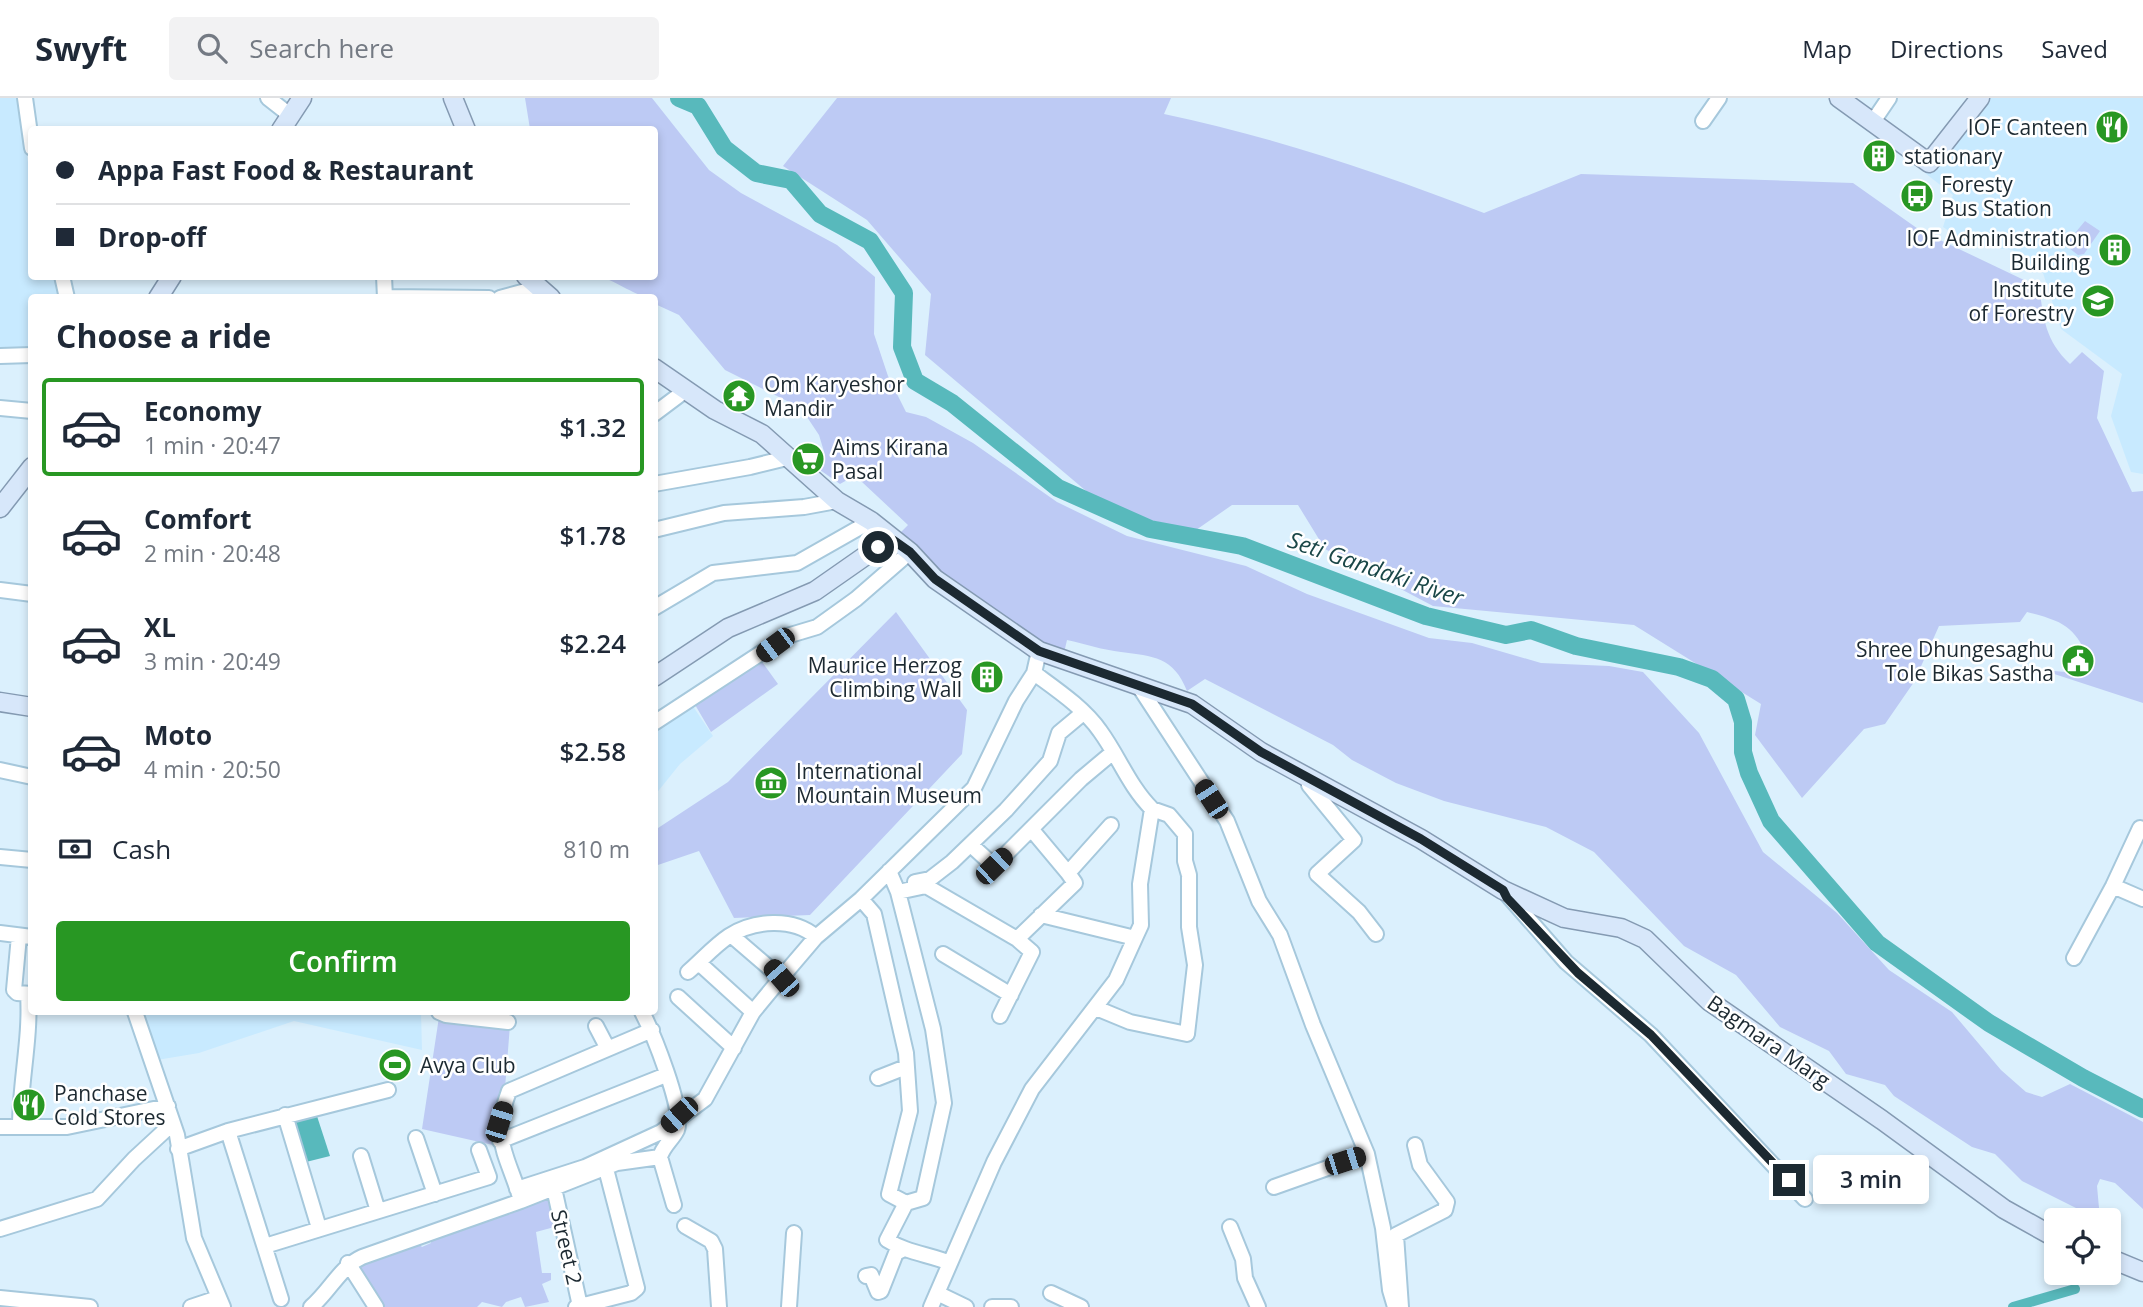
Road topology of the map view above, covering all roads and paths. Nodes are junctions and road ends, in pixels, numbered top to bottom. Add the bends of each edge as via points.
1 (24, 98) edge
2 (268, 98) edge
3 (302, 98) edge
4 (453, 98) edge
5 (1719, 98) edge
6 (1839, 98) edge
7 (1889, 98) edge
8 (1980, 98) edge
9 (1703, 121) dead end
10 (286, 123) edge
11 (1872, 123) junction
12 (28, 126) edge
13 (464, 126) edge
14 (538, 287) edge
15 (514, 294) edge
16 (28, 355) edge
17 (0, 356) edge
18 (658, 371) edge
19 (686, 390) junction
20 (1, 410) edge
21 (28, 411) edge
22 (658, 411) edge
23 (791, 457) junction
24 (28, 472) edge
25 (658, 483) edge
26 (836, 500) junction
27 (0, 508) edge
28 (871, 522) junction
29 (658, 529) edge
30 (893, 540) junction
31 (910, 552) junction
32 (0, 590) edge
33 (28, 594) edge
34 (658, 606) edge
35 (1039, 651) junction
36 (1034, 673) junction
37 (658, 674) edge
38 (1140, 688) junction
39 (0, 702) edge
40 (28, 706) edge
41 (1083, 713) junction
42 (658, 720) edge
43 (1112, 753) junction
44 (0, 769) edge
45 (28, 776) edge
46 (1308, 777) junction
47 (1152, 809) junction
48 (1111, 825) dead end
49 (2142, 826) edge
50 (1032, 830) junction
51 (971, 845) junction
52 (0, 858) edge
53 (28, 860) edge
54 (889, 872) junction
55 (1068, 873) junction
56 (2113, 886) junction
57 (897, 889) junction
58 (1503, 890) junction
59 (861, 899) junction
60 (2143, 899) edge
61 (1041, 915) junction
62 (0, 933) edge
63 (1376, 934) dead end
64 (731, 935) junction
65 (25, 936) edge
66 (816, 937) junction
67 (1135, 938) junction
68 (1017, 939) junction
69 (943, 954) dead end
70 (2074, 958) dead end
71 (781, 978) junction
72 (28, 994) edge
73 (1011, 995) junction
74 (678, 997) dead end
75 (1096, 1008) junction
76 (753, 1012) junction
77 (30, 1015) edge
78 (136, 1015) edge
79 (446, 1015) edge
80 (644, 1015) edge
81 (1000, 1017) dead end
82 (508, 1022) dead end
83 (596, 1026) dead end
84 (652, 1030) junction
85 (607, 1047) junction
86 (734, 1048) junction
87 (906, 1067) junction
88 (666, 1074) junction
89 (878, 1078) dead end
90 (388, 1090) dead end
91 (168, 1106) junction
92 (285, 1115) junction
93 (679, 1115) junction
94 (173, 1123) junction
95 (20, 1126) junction
96 (0, 1127) edge
97 (228, 1131) junction
98 (416, 1138) dead end
99 (500, 1141) junction
100 (1415, 1144) dead end
101 (178, 1149) junction
102 (479, 1150) dead end
103 (1367, 1154) junction
104 (361, 1156) dead end
105 (660, 1157) junction
106 (607, 1169) junction
107 (1274, 1187) dead end
108 (554, 1188) junction
109 (435, 1194) junction
110 (519, 1195) junction
111 (1805, 1199) dead end
112 (906, 1203) junction
113 (674, 1205) dead end
114 (378, 1211) junction
115 (685, 1226) dead end
116 (1230, 1227) dead end
117 (0, 1228) edge
118 (319, 1228) junction
119 (2044, 1231) edge
120 (794, 1233) dead end
121 (265, 1246) junction
122 (902, 1250) junction
123 (348, 1263) junction
124 (2121, 1263) edge
125 (950, 1264) junction
126 (2143, 1272) edge
127 (866, 1276) dead end
128 (1051, 1293) dead end
129 (0, 1298) edge
130 (281, 1298) dead end
131 (632, 1300) edge
132 (934, 1300) edge
133 (221, 1302) edge
134 (578, 1306) edge
135 (90, 1307) edge
136 (191, 1307) edge
137 (311, 1307) edge
138 (376, 1307) edge
139 (719, 1307) edge
140 (789, 1307) edge
141 (966, 1307) edge
142 (992, 1307) edge
143 (1011, 1307) edge
144 (1081, 1307) edge
145 (1258, 1307) edge
146 (1395, 1307) edge
147 (1401, 1307) edge

1 - 12 street
2 - 10 street
3 - 10 main road
4 - 13 main road
5 - 9 street
6 - 11 main road
7 - 11 street
8 - 11 main road via 1929,163
14 - 15 street
16 - 17 street
18 - 19 main road, Bagmara Marg
19 - 22 street
19 - 23 main road, Bagmara Marg via 762,434
20 - 21 street
23 - 25 street
23 - 26 main road, Bagmara Marg
24 - 27 main road
26 - 28 main road, Bagmara Marg
26 - 29 street via 724,513
28 - 30 main road, Bagmara Marg
28 - 34 street via 797,562 713,573
30 - 31 main road, Bagmara Marg
30 - 37 main road via 815,591 728,628
31 - 35 main road, Bagmara Marg via 935,579
31 - 42 street via 817,626 787,636
32 - 33 street
35 - 36 street
35 - 38 main road, Bagmara Marg
36 - 41 street
36 - 54 street via 974,788
38 - 46 main road, Bagmara Marg via 1192,704 1261,752
38 - 103 street via 1227,821 1259,901 1280,935
39 - 40 main road
41 - 43 street
41 - 51 street via 1059,733 1050,761
43 - 47 street via 1136,794
43 - 50 street
44 - 45 street
46 - 58 main road, Bagmara Marg
46 - 63 street via 1309,785 1354,840 1317,874
47 - 67 street
47 - 75 street via 1169,815 1185,834 1195,965 1187,1034 1130,1022
48 - 55 street
49 - 56 street
50 - 51 street via 994,866
50 - 55 street
51 - 57 street via 930,879
52 - 53 street
54 - 57 street
54 - 59 street
55 - 61 street via 1075,883
56 - 60 street
56 - 70 street
57 - 68 street via 926,887
57 - 112 street via 933,1029 944,1103 923,1198
58 - 111 street via 1566,962 1651,1035
58 - 119 main road, Bagmara Marg via 1563,918 1620,928 1645,939 1709,1001 2004,1209
59 - 66 street
59 - 87 street via 874,914
61 - 67 street
61 - 68 street
62 - 65 street
64 - 66 street via 779,922 805,928
64 - 71 street
64 - 76 street via 693,967
65 - 72 street via 14,990
66 - 71 street
67 - 75 street via 1116,980
68 - 73 street via 1032,952
69 - 73 street
71 - 76 street
73 - 81 street
74 - 86 street
75 - 125 street via 1032,1089
76 - 86 street
77 - 95 street
78 - 91 street
79 - 82 street
80 - 84 street
83 - 85 street
84 - 85 street
84 - 88 street
85 - 99 street via 509,1091 499,1122
86 - 93 street via 705,1099
87 - 89 street
87 - 112 street via 910,1111 889,1194
88 - 93 street
88 - 99 street
90 - 92 street
91 - 94 street
91 - 95 street via 67,1127
92 - 97 street
92 - 118 street
93 - 105 street via 677,1130
93 - 110 street via 661,1132
94 - 101 street
94 - 117 street via 97,1199
95 - 96 street
97 - 101 street
97 - 121 street
98 - 109 street
99 - 110 street
100 - 147 street via 1420,1165 1447,1202 1445,1210 1396,1235
101 - 133 street via 194,1238
102 - 109 street via 489,1177
103 - 107 street
103 - 146 street
104 - 114 street
105 - 106 street via 617,1163
105 - 113 street
106 - 108 street
106 - 131 street via 637,1287
108 - 110 street
108 - 134 street, Street 2
109 - 114 street
110 - 123 street
112 - 122 street via 887,1240
114 - 118 street
115 - 139 street via 711,1241 715,1249
116 - 145 street
118 - 121 street
120 - 140 street
121 - 130 street
122 - 125 street
122 - 127 street via 881,1291 871,1275
123 - 137 street
123 - 138 street
124 - 126 main road
125 - 132 street
128 - 144 street
129 - 135 street
131 - 134 street
132 - 141 street
133 - 136 street
142 - 143 street

